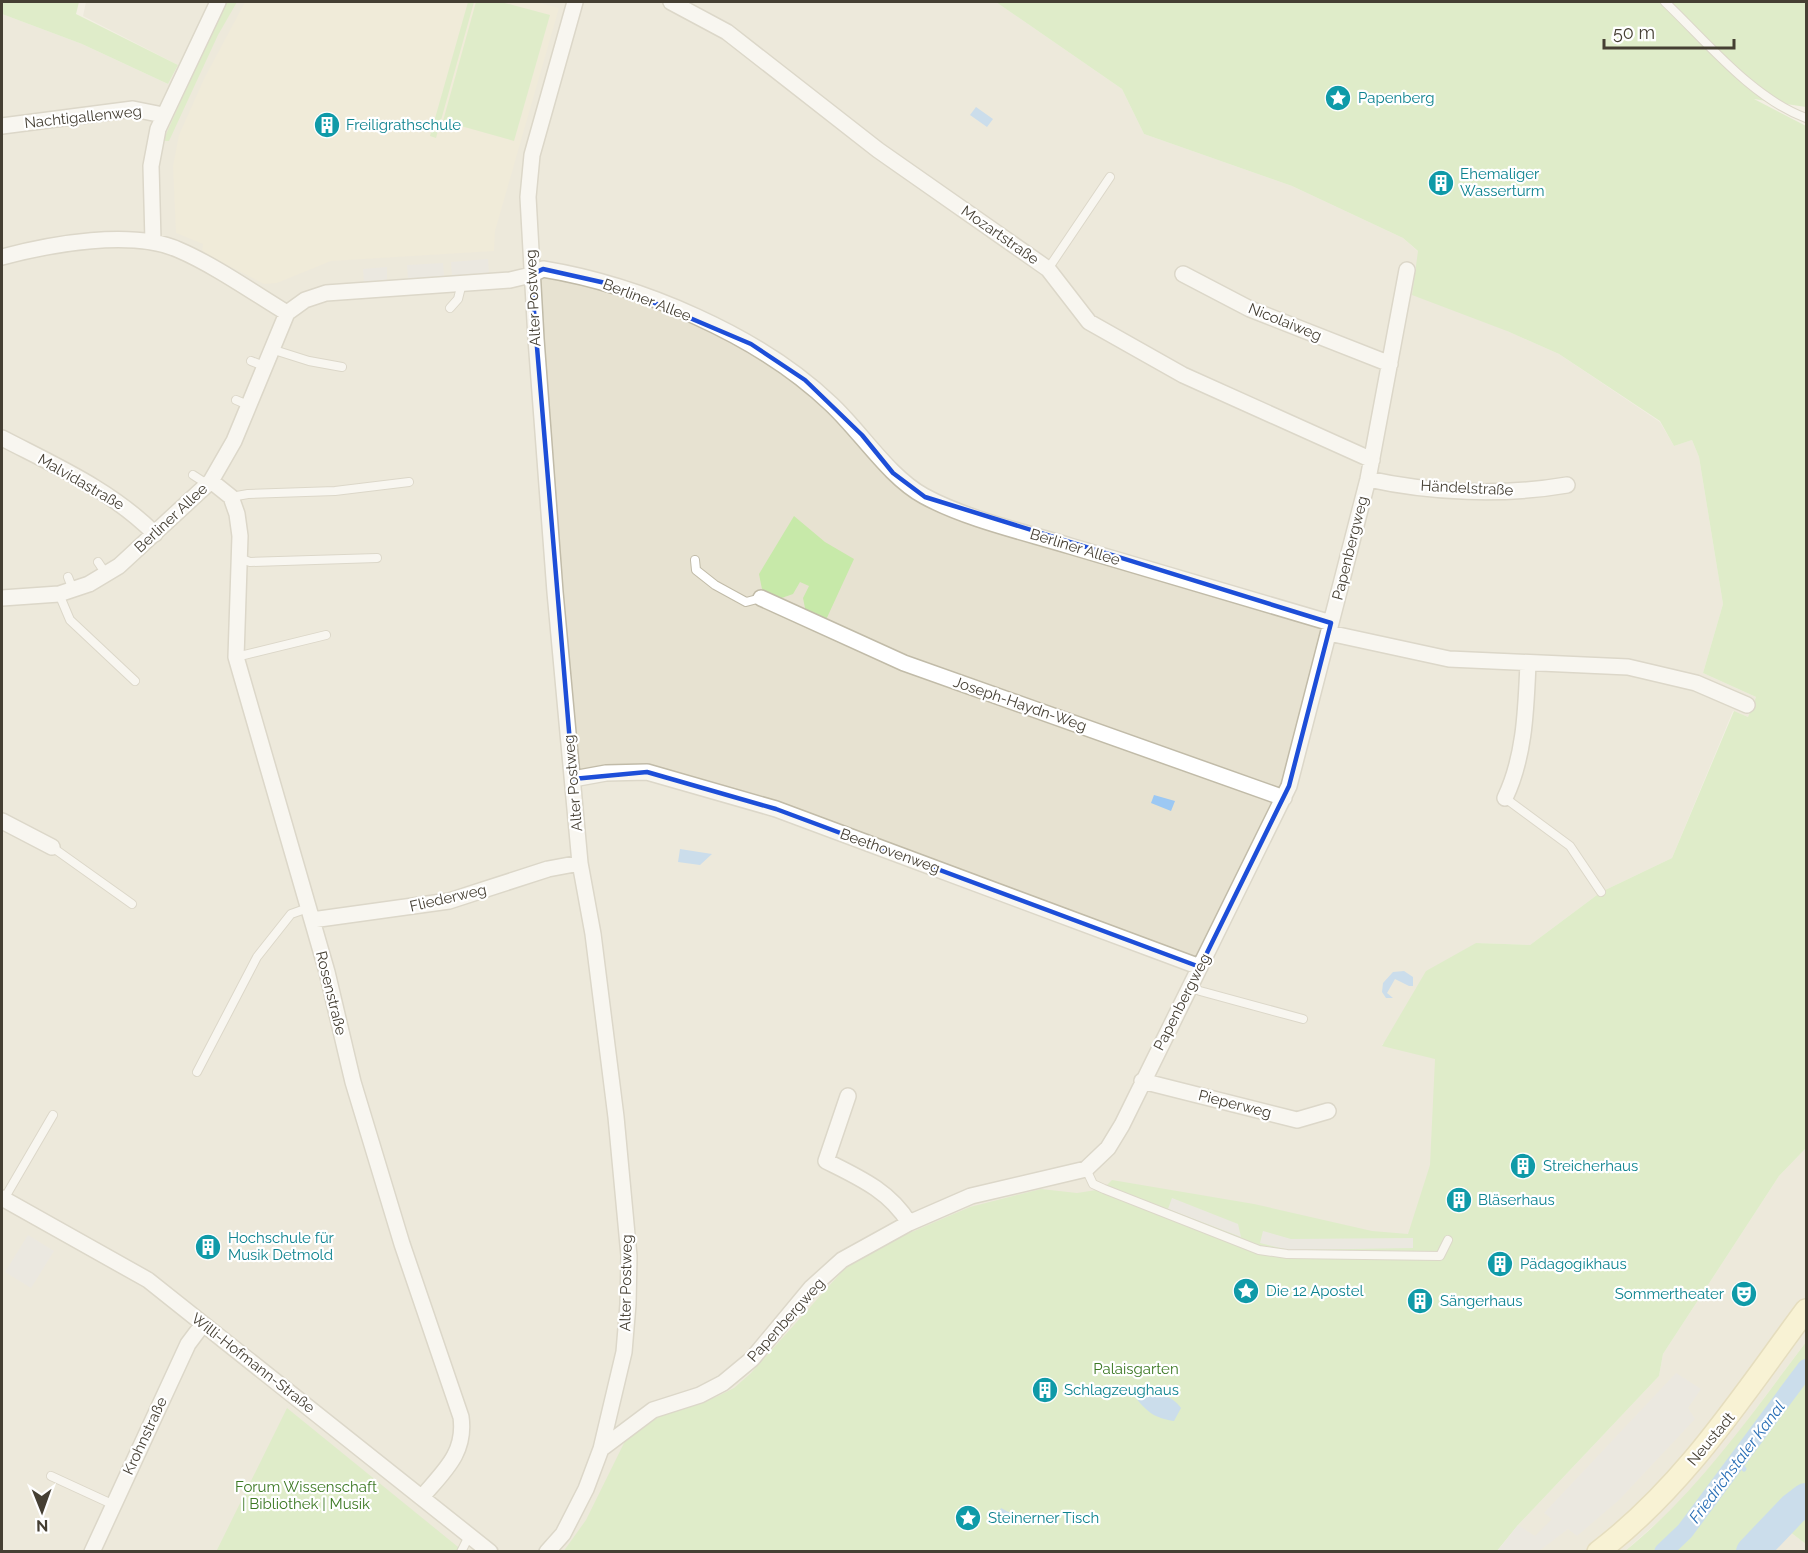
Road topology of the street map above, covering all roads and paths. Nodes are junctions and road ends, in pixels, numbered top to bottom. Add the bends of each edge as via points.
1 (218, 2) edge
2 (575, 2) edge
3 (671, 2) edge
4 (1665, 2) edge
5 (163, 115) junction
6 (1806, 118) edge
7 (2, 126) edge
8 (1110, 177) dead end
9 (153, 241) junction
10 (2, 257) edge
11 (1048, 268) junction
12 (1407, 270) dead end
13 (1184, 274) dead end
14 (531, 276) junction
15 (462, 283) junction
16 (450, 308) dead end
17 (287, 314) junction
18 (271, 349) junction
19 (1390, 364) junction
20 (342, 367) dead end
21 (2, 438) edge
22 (1372, 460) junction
23 (194, 475) dead end
24 (1368, 479) junction
25 (209, 482) junction
26 (409, 482) dead end
27 (1567, 485) dead end
28 (231, 497) junction
29 (155, 534) junction
30 (239, 558) junction
31 (377, 558) dead end
32 (695, 560) dead end
33 (67, 587) junction
34 (2, 598) edge
35 (761, 598) joint
36 (1330, 628) junction
37 (326, 635) dead end
38 (236, 657) junction
39 (1528, 663) junction
40 (135, 681) dead end
41 (1747, 705) dead end
42 (573, 779) junction
43 (1284, 798) junction
44 (1505, 798) joint
45 (2, 821) edge
46 (52, 847) joint
47 (580, 862) junction
48 (1601, 891) dead end
49 (132, 904) dead end
50 (310, 914) junction
51 (1200, 967) junction
52 (1190, 986) junction
53 (1303, 1018) dead end
54 (197, 1072) dead end
55 (1142, 1081) junction
56 (848, 1096) dead end
57 (1328, 1111) dead end
58 (53, 1114) dead end
59 (1086, 1169) junction
60 (3, 1198) edge
61 (909, 1222) junction
62 (1448, 1240) dead end
63 (1806, 1310) edge
64 (203, 1324) junction
65 (602, 1449) junction
66 (51, 1476) dead end
67 (422, 1497) junction
68 (114, 1505) junction
69 (469, 1536) junction
70 (92, 1551) edge
71 (461, 1551) edge
72 (490, 1551) edge
73 (547, 1551) edge
74 (1598, 1551) edge

1 - 5 street, Nachtigallenweg
2 - 14 street, Alter Postweg via 532,155 528,181
3 - 11 street, Mozartstraße via 727,32 878,150
4 - 6 lane via 1762,95
5 - 7 street, Nachtigallenweg via 133,109
5 - 9 street, Nachtigallenweg via 151,166
8 - 11 lane
9 - 10 street via 87,242
9 - 17 street via 180,250
11 - 22 street, Mozartstraße via 1089,322 1183,375
12 - 19 street, Papenbergweg
13 - 19 street, Nicolaiweg via 1250,309
14 - 15 street, Berliner Allee
14 - 36 street, Berliner Allee via 543,270 610,284 751,344 805,380 862,435 893,473 925,497
14 - 42 street, Alter Postweg
15 - 16 lane via 458,299
15 - 17 street, Berliner Allee via 326,293 305,300
17 - 18 street, Berliner Allee
18 - 20 lane
18 - 25 street, Berliner Allee via 257,364 242,403 234,441
19 - 22 street, Papenbergweg
21 - 29 street, Malvidastraße via 120,502
22 - 24 street, Papenbergweg
23 - 25 lane
24 - 27 street, Händelstraße via 1512,492
24 - 36 street, Papenbergweg
25 - 28 street
25 - 29 street, Berliner Allee
26 - 28 lane, Berliner Allee
28 - 30 street, Rosenstraße via 237,514
29 - 33 street, Berliner Allee via 119,566 102,568
30 - 31 lane via 250,562
30 - 38 street, Rosenstraße
32 - 35 lane via 696,570 715,585 746,602
33 - 34 street, Berliner Allee
33 - 40 lane via 70,620
35 - 43 street, Joseph-Haydn-Weg via 904,663
36 - 39 street, Berliner Allee via 1449,659
36 - 43 street, Papenbergweg
37 - 38 lane
38 - 50 street, Rosenstraße
39 - 41 street, Berliner Allee via 1628,668 1696,683
39 - 44 street via 1522,738 1514,780
42 - 47 street, Alter Postweg
42 - 51 street, Beethovenweg via 606,772 647,772 776,809
43 - 51 street, Papenbergweg
44 - 48 lane via 1570,846
45 - 46 street
46 - 49 lane
47 - 50 street, Fliederweg via 449,901
47 - 65 street, Alter Postweg via 616,1117 629,1256 624,1352
50 - 54 lane via 291,914 257,957
50 - 67 street, Rosenstraße via 399,1234 461,1417 462,1443
51 - 52 street, Papenbergweg
52 - 53 lane
52 - 55 street, Papenbergweg
55 - 57 street, Pieperweg via 1297,1120
55 - 59 street, Papenbergweg via 1108,1148
56 - 61 street via 826,1161 873,1184
58 - 60 lane
59 - 61 street, Papenbergweg via 971,1196
59 - 62 lane via 1093,1184 1258,1250 1287,1254 1440,1256
60 - 64 street, Willi-Hofmann-Straße via 148,1280
61 - 65 street, Papenbergweg via 842,1260 811,1288 752,1359 723,1383 653,1410
63 - 74 main road, Neustadt via 1729,1417 1665,1493
64 - 67 street, Willi-Hofmann-Straße
64 - 68 street, Krohnstraße via 188,1344
65 - 73 street, Alter Postweg via 563,1534
66 - 68 lane
67 - 69 street, Willi-Hofmann-Straße
68 - 70 street, Krohnstraße
69 - 71 lane
69 - 72 street, Willi-Hofmann-Straße

